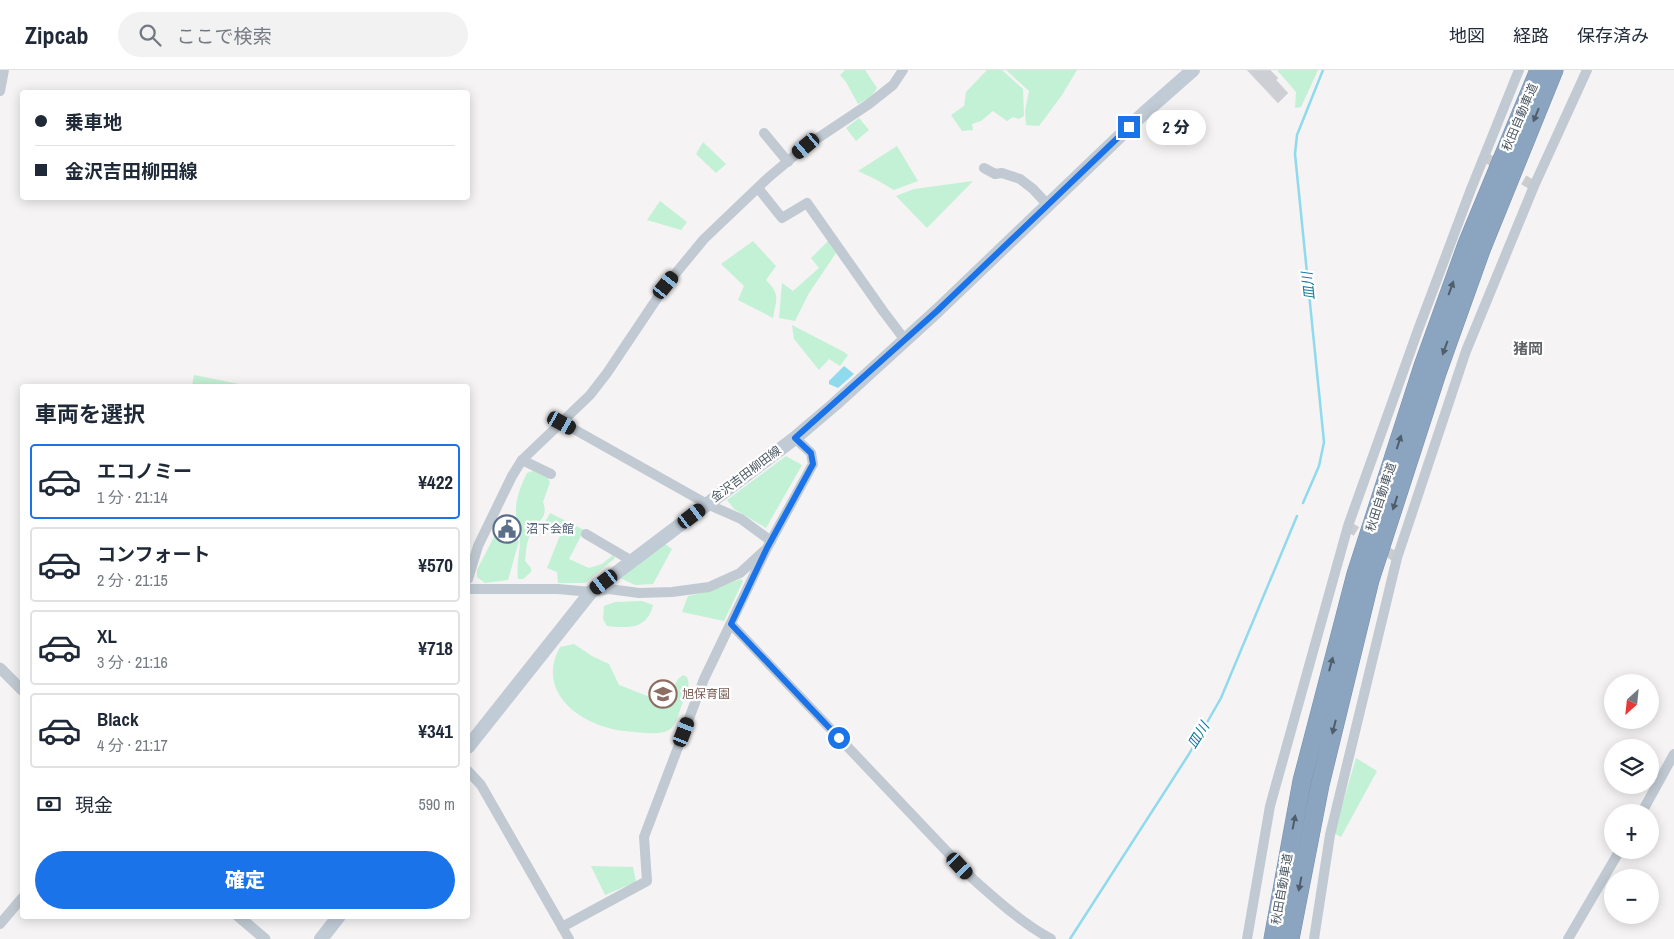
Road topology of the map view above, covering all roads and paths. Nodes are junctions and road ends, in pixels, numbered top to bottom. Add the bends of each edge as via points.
1 (4, 70) edge
2 (903, 70) edge
3 (1194, 70) edge
4 (1519, 70) edge
5 (1539, 70) edge
6 (1554, 70) edge
7 (1587, 70) edge
8 (0, 91) edge
9 (764, 133) dead end
10 (788, 162) junction
11 (984, 168) dead end
12 (758, 188) junction
13 (1047, 204) junction
14 (905, 340) junction
15 (562, 423) junction
16 (795, 438) junction
17 (522, 460) junction
18 (550, 474) dead end
19 (707, 504) junction
20 (586, 534) dead end
21 (769, 545) junction
22 (632, 561) junction
23 (470, 572) edge
24 (470, 589) edge
25 (591, 592) junction
26 (731, 624) junction
27 (0, 668) edge
28 (20, 688) edge
29 (470, 744) edge
30 (1673, 759) edge
31 (470, 773) edge
32 (1647, 804) edge
33 (1615, 859) edge
34 (20, 900) edge
35 (242, 919) edge
36 (337, 919) edge
37 (0, 924) edge
38 (562, 927) junction
39 (265, 939) edge
40 (322, 939) edge
41 (569, 939) edge
42 (1051, 939) edge
43 (1247, 939) edge
44 (1273, 939) edge
45 (1290, 939) edge
46 (1314, 939) edge
47 (1568, 939) edge

1 - 8 street
2 - 10 street via 893,85 870,104 806,146
3 - 13 main road, 金沢吉田柳田線
4 - 43 street via 1467,197 1348,526 1270,806
44 -> 5 highway, 秋田自動車道 via 1302,781 1356,574 1466,244
6 -> 45 highway, 秋田自動車道 via 1481,250 1370,580 1320,785
7 - 46 street via 1534,186 1466,351 1397,558 1330,835
9 - 10 street
10 - 12 street
11 - 13 street via 995,174 1002,172 1020,179
12 - 14 street via 782,218 807,203
12 - 15 street via 704,239 655,301 607,373
13 - 14 main road, 金沢吉田柳田線
14 - 16 main road, 金沢吉田柳田線
15 - 17 street
15 - 19 street
16 - 19 main road, 金沢吉田柳田線
16 - 21 street via 811,453 813,464
17 - 18 street
17 - 23 street via 478,546
19 - 21 street via 741,519
19 - 22 main road, 金沢吉田柳田線
20 - 22 street
21 - 25 street via 740,573 709,587 672,592 639,593 609,589
21 - 26 street
22 - 25 main road, 金沢吉田柳田線
24 - 25 street
25 - 29 main road, 金沢吉田柳田線
26 - 38 street via 704,680 644,837 647,881
26 - 42 street via 973,879 1002,905
27 - 28 street
30 - 32 street
31 - 38 street via 481,785
33 - 47 street
34 - 37 street
35 - 39 street
36 - 40 main road
38 - 41 street

